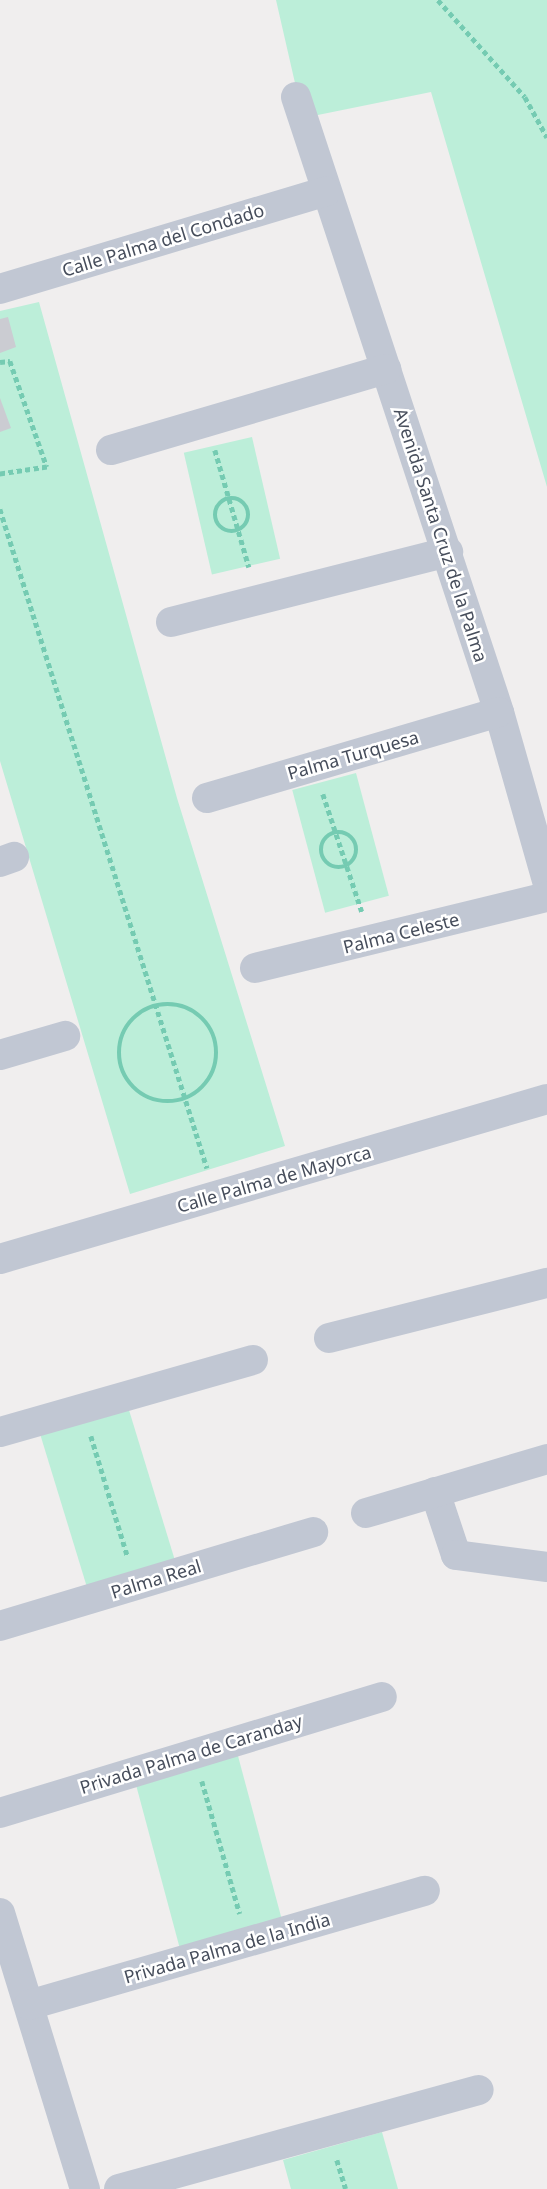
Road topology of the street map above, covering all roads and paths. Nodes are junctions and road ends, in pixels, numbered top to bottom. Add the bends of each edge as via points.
1 (438, 0) edge
2 (296, 97) dead end
3 (547, 137) edge
4 (326, 191) junction
5 (0, 289) edge
6 (0, 362) edge
7 (386, 369) junction
8 (213, 444) dead end
9 (111, 450) dead end
10 (0, 474) edge
11 (228, 498) junction
12 (0, 509) edge
13 (238, 531) junction
14 (448, 552) junction
15 (248, 566) dead end
16 (171, 622) dead end
17 (499, 712) junction
18 (315, 766) junction
19 (207, 798) dead end
20 (334, 832) junction
21 (345, 867) junction
22 (547, 881) edge
23 (547, 897) edge
24 (372, 940) junction
25 (255, 968) dead end
26 (154, 1005) junction
27 (65, 1036) dead end
28 (0, 1055) edge
29 (547, 1098) edge
30 (185, 1100) junction
31 (216, 1196) junction
32 (0, 1259) edge
33 (547, 1283) edge
34 (329, 1338) dead end
35 (253, 1360) dead end
36 (83, 1408) junction
37 (0, 1432) edge
38 (547, 1459) edge
39 (435, 1492) junction
40 (366, 1513) dead end
41 (313, 1532) dead end
42 (547, 1567) edge
43 (136, 1585) junction
44 (0, 1626) edge
45 (383, 1697) dead end
46 (194, 1753) junction
47 (0, 1813) edge
48 (425, 1891) dead end
49 (0, 1913) edge
50 (247, 1941) junction
51 (29, 2006) junction
52 (479, 2090) dead end
53 (85, 2189) edge
54 (119, 2189) edge

1 - 3 path via 525,97
2 - 4 street, Avenida Santa Cruz de la Palma
4 - 5 street, Calle Palma del Condado
4 - 7 street, Avenida Santa Cruz de la Palma
6 - 10 path via 9,361 47,467
7 - 9 street
7 - 14 street, Avenida Santa Cruz de la Palma
8 - 11 path
11 - 13 path
11 - 13 path via 248,510
11 - 13 path via 214,518 225,531
12 - 26 path
13 - 15 path
14 - 16 street
14 - 17 street, Avenida Santa Cruz de la Palma
17 - 18 street, Palma Turquesa
17 - 22 street, Avenida Santa Cruz de la Palma
18 - 19 street, Palma Turquesa
18 - 20 path
20 - 21 path
20 - 21 path via 355,841 357,853
20 - 21 path via 324,839 321,855 328,864
21 - 24 path
23 - 24 street, Palma Celeste
24 - 25 street, Palma Celeste
26 - 30 path
26 - 30 path via 188,1007 212,1029 217,1062 211,1079
26 - 30 path via 127,1024 120,1039 121,1070 140,1094
27 - 28 street
29 - 31 street, Calle Palma de Mayorca
30 - 31 path
31 - 32 street, Calle Palma de Mayorca
33 - 34 street
35 - 36 street
36 - 37 street
36 - 43 path
38 - 39 street
39 - 40 street
39 - 42 street via 456,1555
41 - 43 street, Palma Real
43 - 44 street, Palma Real
45 - 46 street, Privada Palma de Caranday
46 - 47 street, Privada Palma de Caranday
46 - 50 path
48 - 50 street, Privada Palma de la India
49 - 51 street
50 - 51 street, Privada Palma de la India
51 - 53 street
52 - 54 street

